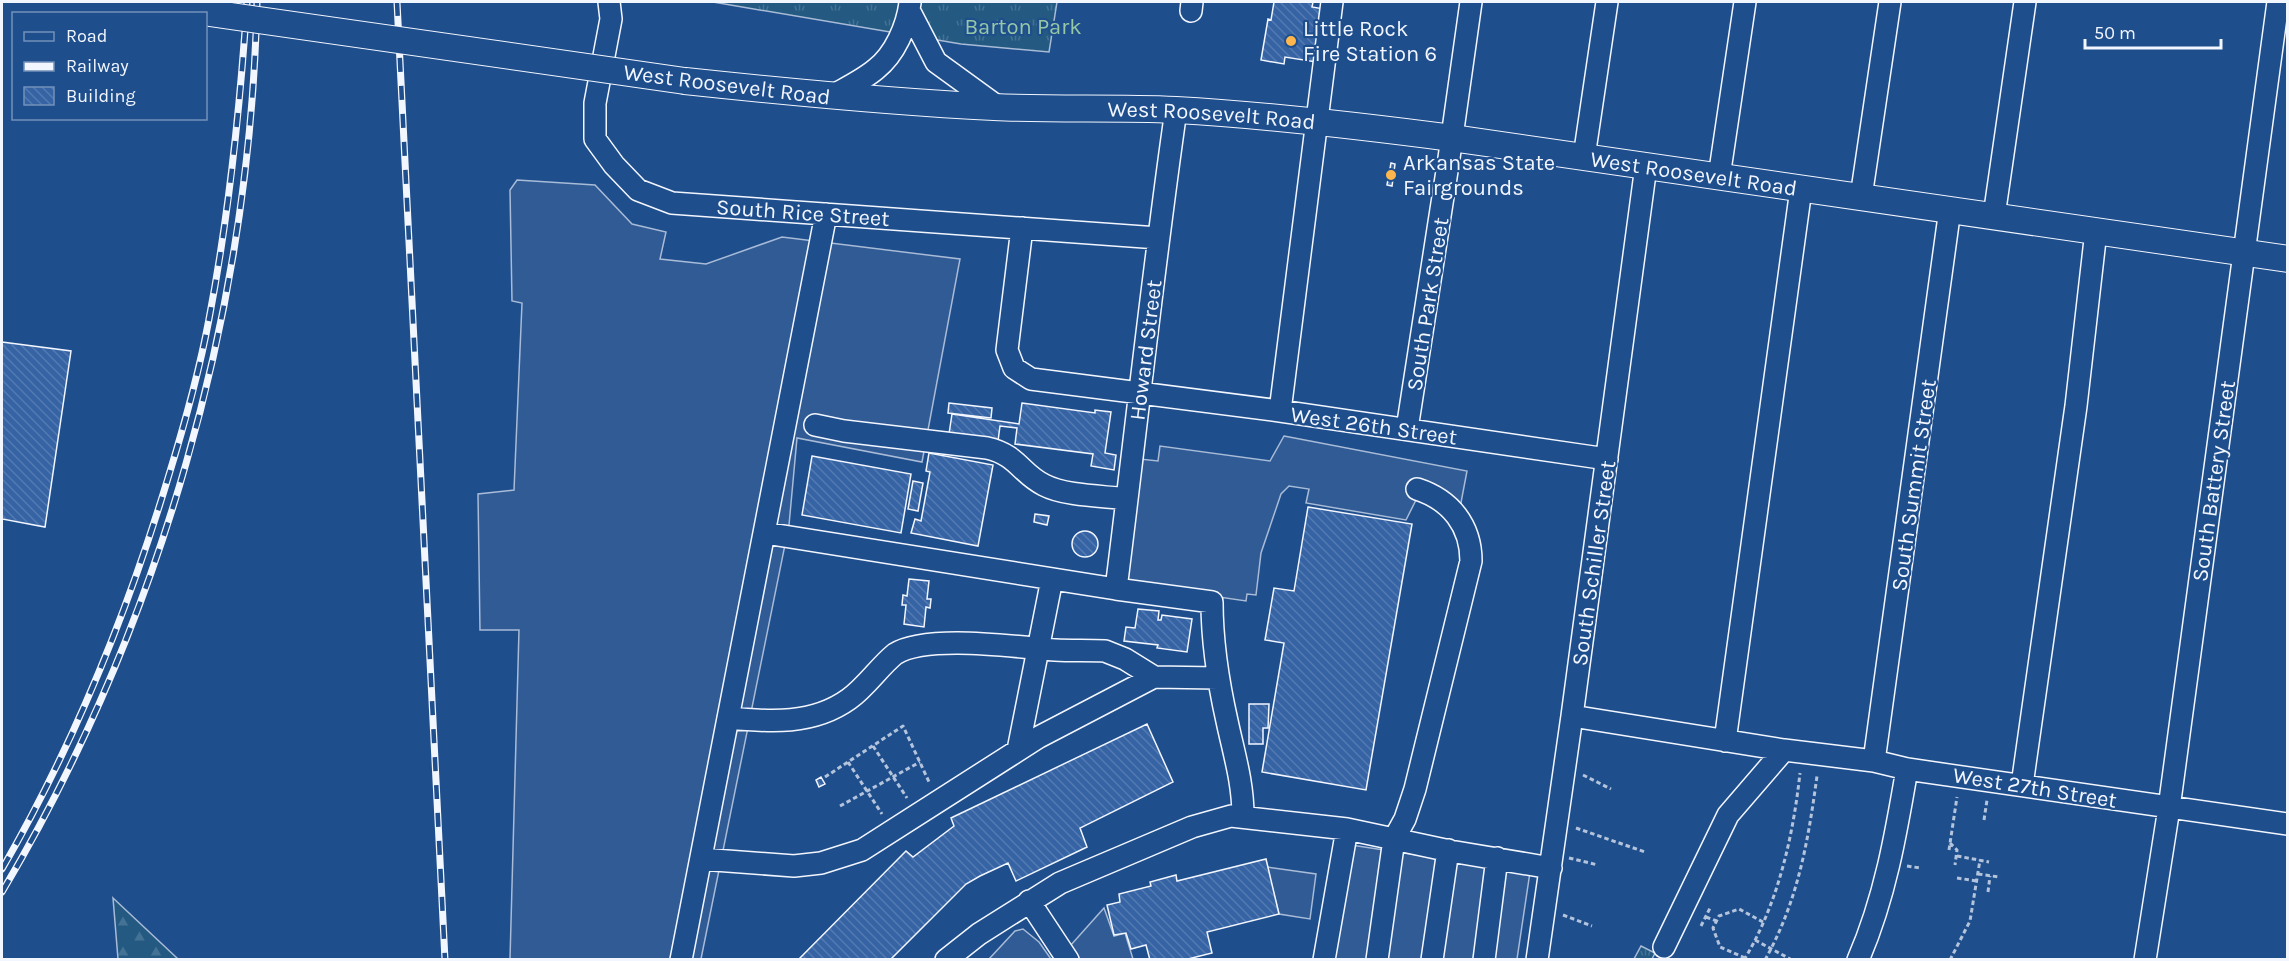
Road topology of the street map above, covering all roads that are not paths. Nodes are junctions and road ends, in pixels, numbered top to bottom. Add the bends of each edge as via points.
1 (133, 2) edge
2 (1332, 2) edge
3 (1471, 2) edge
4 (1606, 2) edge
5 (1745, 2) edge
6 (1890, 2) edge
7 (2025, 2) edge
8 (2278, 2) edge
9 (910, 6) edge
10 (614, 7) edge
11 (203, 12) edge
12 (207, 13) edge
13 (832, 96) junction
14 (998, 107) junction
15 (1176, 110) junction
16 (1316, 120) junction
17 (1452, 138) junction
18 (1584, 157) junction
19 (1646, 166) junction
20 (1719, 177) junction
21 (1801, 189) junction
22 (1861, 197) junction
23 (1950, 209) junction
24 (826, 214) junction
25 (1994, 216) junction
26 (1022, 228) junction
27 (2096, 231) junction
28 (1158, 238) junction
29 (2245, 252) junction
30 (2288, 259) edge
31 (1141, 394) junction
32 (1280, 411) junction
33 (815, 425) dead end
34 (1407, 429) junction
35 (1607, 459) junction
36 (1417, 489) dead end
37 (1127, 499) junction
38 (765, 533) junction
39 (1052, 579) junction
40 (1116, 589) junction
41 (1038, 649) junction
42 (1154, 677) junction
43 (1218, 678) junction
44 (1572, 716) junction
45 (728, 718) junction
46 (1725, 741) junction
47 (1018, 750) junction
48 (1784, 750) junction
49 (1874, 761) junction
50 (1907, 769) junction
51 (2022, 785) junction
52 (2169, 808) junction
53 (1243, 816) junction
54 (2288, 824) edge
55 (1347, 829) junction
56 (1394, 839) junction
57 (1448, 850) junction
58 (1497, 858) junction
59 (701, 859) junction
60 (1552, 862) junction
61 (1029, 902) junction
62 (1664, 947) dead end
63 (681, 960) edge
64 (946, 960) edge
65 (1068, 960) edge
66 (1323, 960) edge
67 (1377, 960) edge
68 (1432, 960) edge
69 (1484, 960) edge
70 (1537, 960) edge
71 (1858, 960) edge
72 (2145, 960) edge

1 - 11 main road, West Roosevelt Road, bridge
2 - 16 street
3 - 17 street, South Park Street
4 - 18 street
5 - 20 street
6 - 22 street
7 - 25 street
8 - 29 street, South Battery Street
9 - 13 street via 902,34 889,56 876,69
9 - 14 street via 936,62
10 - 24 street, South Rice Street via 595,104 596,139 638,190 672,203
12 - 13 main road, West Roosevelt Road, bridge via 686,81
13 - 14 main road, West Roosevelt Road
14 - 15 main road, West Roosevelt Road
15 - 16 main road, West Roosevelt Road
15 - 28 street, Howard Street
16 - 17 main road, West Roosevelt Road
16 - 32 street
17 - 18 main road, West Roosevelt Road
17 - 34 street, South Park Street
18 - 19 main road, West Roosevelt Road
19 - 20 main road, West Roosevelt Road
19 - 35 street, South Schiller Street
20 - 21 main road, West Roosevelt Road
21 - 22 main road, West Roosevelt Road
21 - 46 street
22 - 23 main road, West Roosevelt Road
23 - 25 main road, West Roosevelt Road
23 - 49 street, South Summit Street
24 - 26 street, South Rice Street
24 - 38 street
25 - 27 main road, West Roosevelt Road
26 - 28 street, South Rice Street
26 - 31 street, West 26th Street via 1007,350 1014,368 1031,380
27 - 29 main road, West Roosevelt Road
27 - 51 street via 2076,406
28 - 31 street, Howard Street
29 - 30 main road, West Roosevelt Road
29 - 52 street, South Battery Street
31 - 32 street, West 26th Street
31 - 37 street, Howard Street
32 - 34 street, West 26th Street
33 - 37 street via 1002,451 1047,487
34 - 35 street, West 26th Street
35 - 44 street, South Schiller Street
36 - 56 street via 1437,498 1458,517 1469,537 1471,561 1415,789
37 - 40 street, Howard Street
38 - 39 street
38 - 45 street
39 - 40 street
39 - 41 street
40 - 43 street via 1212,602
41 - 42 street via 1106,651
41 - 45 street via 912,646 895,654 851,698 825,712 782,721
41 - 47 street
42 - 43 street
42 - 47 street
43 - 53 street via 1242,782
44 - 46 street, West 27th Street
44 - 60 street, South Schiller Street
45 - 59 street
46 - 48 street, West 27th Street
47 - 59 street via 862,850 794,866
48 - 49 street, West 27th Street
48 - 62 street via 1728,815
49 - 50 street, West 27th Street
50 - 51 street, West 27th Street
50 - 71 street via 1890,865
51 - 52 street, West 27th Street
52 - 54 street, West 27th Street
52 - 72 street, South Battery Street
53 - 55 street
53 - 61 street via 1219,818 1192,827 1060,883
55 - 56 street
55 - 66 street
56 - 57 street
56 - 67 street
57 - 58 street
57 - 68 street
58 - 60 street
58 - 69 street
59 - 63 street
60 - 70 street, South Schiller Street
61 - 64 street via 978,933
61 - 65 street

